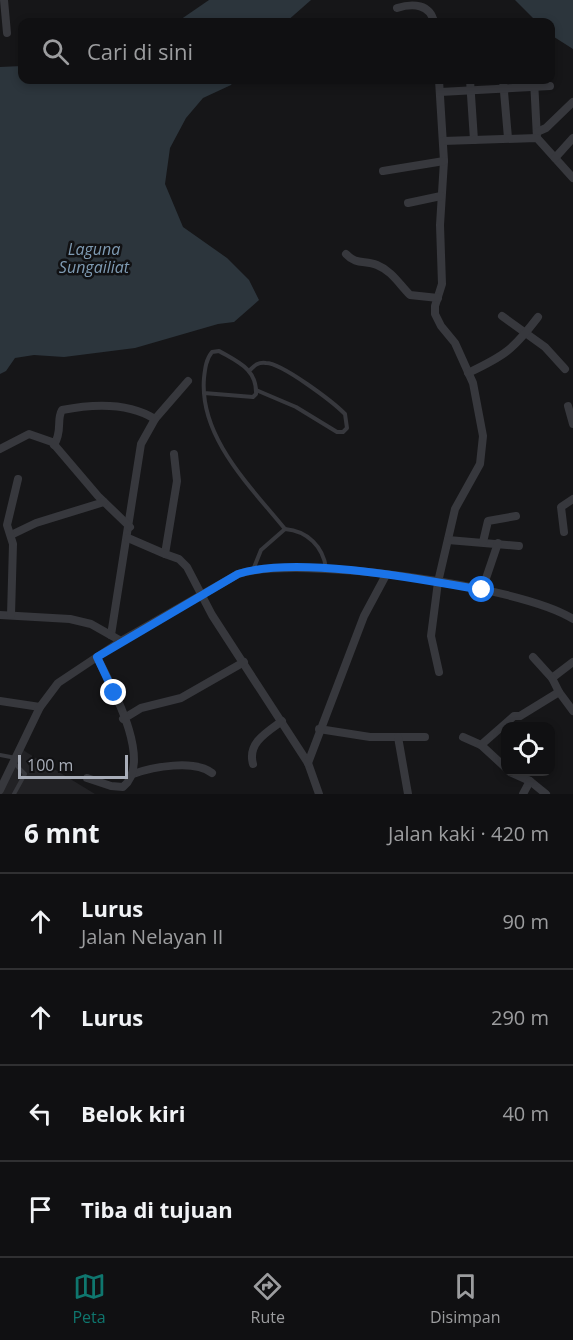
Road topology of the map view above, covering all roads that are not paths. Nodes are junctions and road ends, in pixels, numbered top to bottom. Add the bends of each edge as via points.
1 (4, 0) edge
2 (397, 8) dead end
3 (433, 18) edge
4 (7, 33) dead end
5 (439, 84) edge
6 (470, 84) edge
7 (503, 84) edge
8 (529, 84) edge
9 (534, 84) edge
10 (538, 84) edge
11 (550, 87) dead end
12 (504, 89) junction
13 (471, 91) junction
14 (440, 92) junction
15 (573, 102) edge
16 (537, 135) junction
17 (508, 138) junction
18 (573, 138) edge
19 (474, 140) junction
20 (443, 141) junction
21 (555, 158) junction
22 (444, 161) junction
23 (383, 171) dead end
24 (573, 178) edge
25 (441, 196) junction
26 (408, 203) dead end
27 (346, 254) dead end
28 (438, 298) junction
29 (502, 316) dead end
30 (538, 317) dead end
31 (526, 333) junction
32 (564, 369) dead end
33 (250, 370) junction
34 (468, 373) junction
35 (188, 381) dead end
36 (256, 390) junction
37 (204, 393) junction
38 (568, 406) dead end
39 (155, 419) junction
40 (573, 424) edge
41 (50, 442) junction
42 (0, 449) edge
43 (174, 454) dead end
44 (18, 479) dead end
45 (573, 500) edge
46 (104, 502) junction
47 (516, 516) dead end
48 (130, 527) junction
49 (285, 528) junction
50 (564, 532) dead end
51 (11, 535) junction
52 (128, 538) junction
53 (448, 540) junction
54 (483, 542) junction
55 (498, 543) junction
56 (519, 546) dead end
57 (165, 554) junction
58 (326, 569) junction
59 (253, 570) junction
60 (382, 574) junction
61 (438, 582) junction
62 (482, 590) junction
63 (200, 596) junction
64 (0, 615) edge
65 (11, 615) junction
66 (573, 619) edge
67 (111, 635) junction
68 (121, 641) junction
69 (97, 657) junction
70 (533, 657) dead end
71 (244, 662) junction
72 (573, 662) edge
73 (439, 672) dead end
74 (552, 678) junction
75 (559, 692) junction
76 (0, 701) edge
77 (40, 707) junction
78 (573, 711) edge
79 (123, 719) junction
80 (282, 721) junction
81 (319, 729) junction
82 (331, 731) junction
83 (398, 737) junction
84 (425, 737) dead end
85 (463, 737) dead end
86 (314, 744) junction
87 (481, 745) junction
88 (0, 755) edge
89 (305, 759) junction
90 (15, 761) junction
91 (501, 763) edge
92 (253, 764) dead end
93 (212, 773) dead end
94 (133, 774) junction
95 (520, 776) edge
96 (87, 778) dead end
97 (530, 781) junction
98 (0, 790) edge
99 (14, 794) edge
100 (319, 794) edge
101 (408, 794) edge
102 (523, 794) edge
103 (546, 794) edge

1 - 4 street
2 - 3 street via 425,8
5 - 14 street
6 - 13 street
7 - 12 street
8 - 12 street
9 - 16 street
10 - 11 street
12 - 13 street
12 - 17 street
13 - 14 street
13 - 19 street
14 - 20 street
15 - 16 street
16 - 17 street
16 - 21 street
17 - 19 street
18 - 21 street
19 - 20 street
20 - 22 street
21 - 24 street
22 - 23 street
22 - 25 street
25 - 26 street
25 - 28 street via 442,285
27 - 28 street via 352,261 379,265 410,295
28 - 34 street via 437,320 455,343
29 - 31 street
30 - 31 street
31 - 32 street via 545,346
31 - 34 street via 502,357
33 - 36 lane
33 - 36 lane via 258,363 273,364 336,405 345,414 347,428 337,432 287,402
33 - 37 lane via 214,351 206,362
34 - 53 street via 483,436 482,457 456,505
35 - 39 street
36 - 37 lane via 250,398
37 - 49 lane via 213,432 245,480
38 - 40 street
39 - 41 street via 131,408 115,406 62,410 61,433
39 - 48 street via 141,444
41 - 42 street via 29,434
41 - 46 street
43 - 57 street via 177,481
44 - 51 street via 7,525
45 - 50 street via 561,507
46 - 48 street
46 - 51 street
47 - 54 street via 488,521
48 - 52 street
49 - 58 lane via 296,530 320,548
49 - 59 lane via 261,550
51 - 65 street
52 - 57 street
52 - 67 street
53 - 54 street
53 - 61 street
54 - 55 street
55 - 56 street
55 - 62 street
57 - 63 street via 187,567
58 - 59 street
58 - 60 street
59 - 63 street via 238,574
60 - 61 street
60 - 81 street
61 - 62 street
61 - 73 street via 431,636
62 - 66 street via 541,604
63 - 68 street
63 - 71 street
64 - 65 street
65 - 67 street via 66,618 91,624
67 - 68 street
68 - 69 street
69 - 77 street via 58,683
69 - 79 street
70 - 74 street
71 - 79 street via 181,698 141,708
71 - 80 street
72 - 74 street
74 - 75 street
75 - 78 street
75 - 87 street via 514,716
76 - 77 street
77 - 90 street
79 - 94 street via 135,750
80 - 89 street
80 - 92 street via 254,746 250,755
81 - 82 street
81 - 86 street
82 - 83 street
82 - 86 street
83 - 84 street
83 - 101 street
85 - 87 street
86 - 89 street
87 - 91 street
88 - 90 lane
89 - 100 street
90 - 98 street
90 - 99 lane via 25,774
93 - 94 street via 200,768 168,766
94 - 96 street via 123,787
95 - 97 street
97 - 102 street
97 - 103 street

